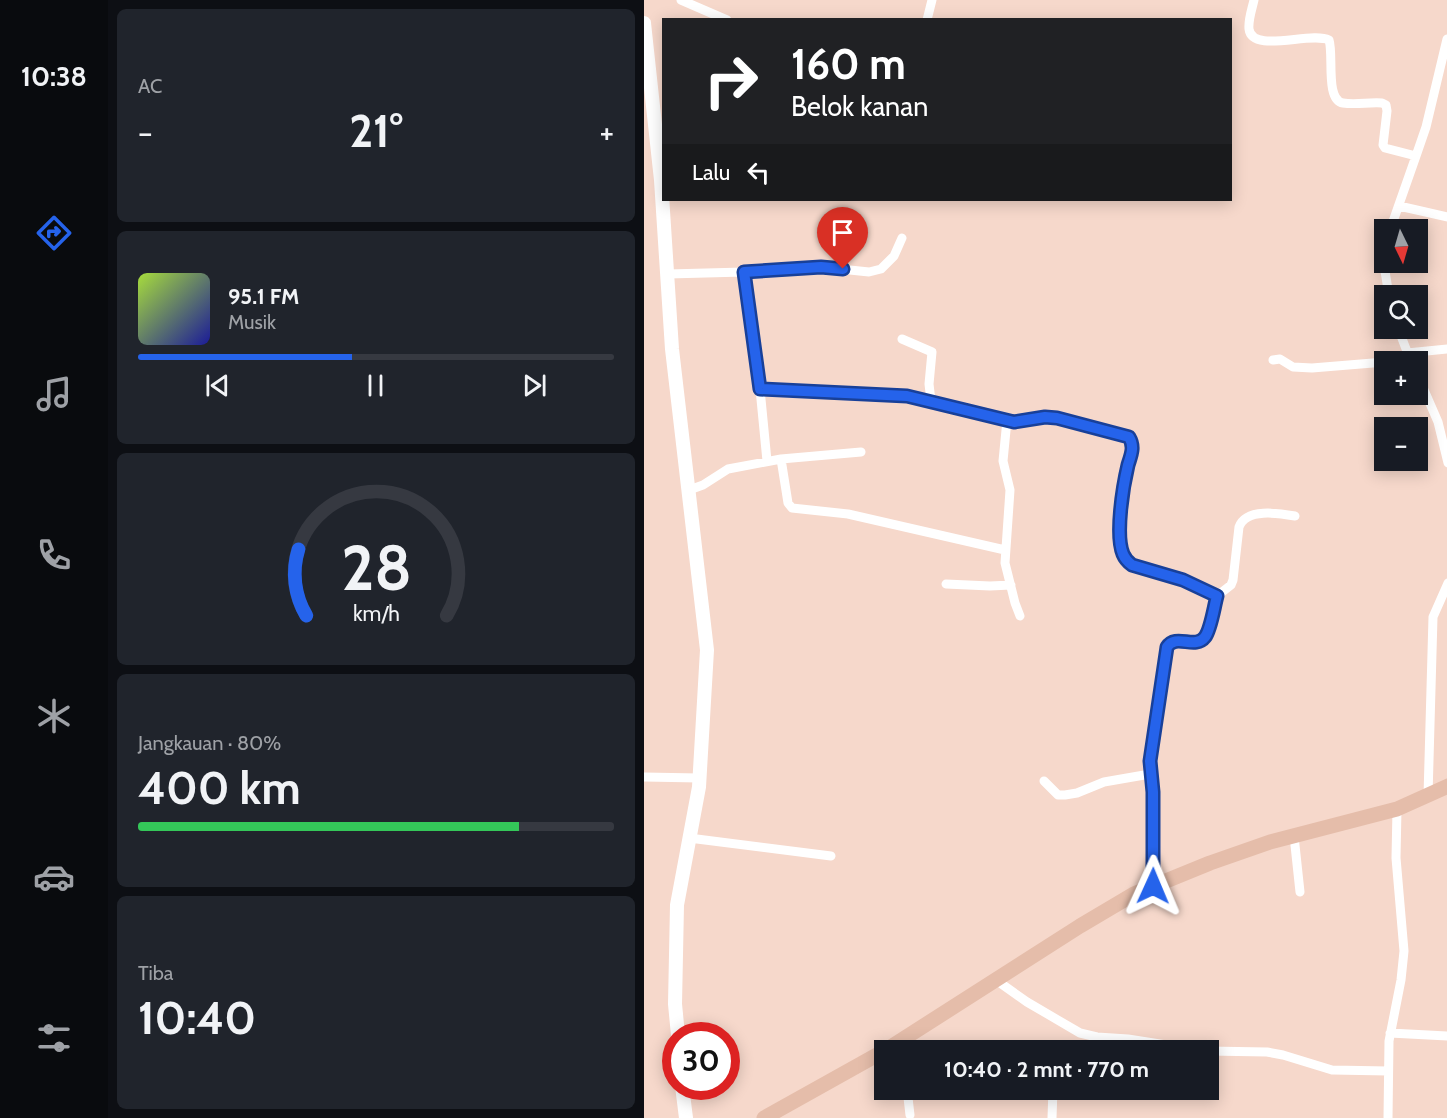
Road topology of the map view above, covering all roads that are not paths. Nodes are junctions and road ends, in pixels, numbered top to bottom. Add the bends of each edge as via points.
1 (681, 0) edge
2 (932, 0) edge
3 (1254, 0) edge
4 (722, 18) edge
5 (928, 18) edge
6 (644, 23) edge
7 (1447, 39) edge
8 (649, 116) edge
9 (1416, 156) junction
10 (1399, 206) junction
11 (1448, 217) edge
12 (1394, 219) edge
13 (902, 238) dead end
14 (744, 272) junction
15 (668, 274) junction
16 (902, 339) dead end
17 (1448, 349) edge
18 (1428, 354) edge
19 (1273, 360) dead end
20 (1374, 363) edge
21 (760, 389) junction
22 (1428, 397) edge
23 (931, 400) junction
24 (1007, 420) junction
25 (861, 452) dead end
26 (780, 459) junction
27 (767, 461) junction
28 (1448, 463) edge
29 (689, 490) junction
30 (1295, 516) dead end
31 (1005, 550) junction
32 (1448, 583) edge
33 (947, 584) dead end
34 (1011, 585) junction
35 (1217, 596) junction
36 (1020, 616) dead end
37 (1151, 774) junction
38 (644, 777) edge
39 (699, 778) junction
40 (1044, 781) dead end
41 (1448, 786) edge
42 (1428, 796) junction
43 (1397, 809) junction
44 (1294, 836) junction
45 (689, 838) junction
46 (831, 856) dead end
47 (1153, 886) junction
48 (1300, 892) dead end
49 (996, 980) junction
50 (677, 1022) edge
51 (1390, 1033) junction
52 (1448, 1036) edge
53 (905, 1040) edge
54 (1134, 1040) edge
55 (1219, 1051) edge
56 (874, 1058) edge
57 (1388, 1071) junction
58 (684, 1100) edge
59 (908, 1100) edge
60 (1053, 1100) edge
61 (910, 1115) dead end
62 (686, 1118) edge
63 (764, 1118) edge
64 (1052, 1118) edge
65 (1388, 1118) edge

1 - 4 street
2 - 5 street
3 - 9 street via 1249,25 1257,41 1319,37 1329,40 1332,93 1336,99 1346,104 1386,105 1383,145
6 - 8 main road
7 - 9 street
8 - 15 main road
9 - 10 street
10 - 11 street
10 - 12 street
13 - 14 street via 894,256 881,269 869,272 821,267
14 - 15 street
14 - 21 street
15 - 29 main road via 672,349
16 - 23 street via 932,352
17 - 18 street
19 - 20 street via 1312,368
21 - 23 street
21 - 27 street
22 - 28 street
23 - 24 street
24 - 31 street via 1003,461 1010,490
24 - 35 street via 1057,418 1129,437 1132,451 1120,520 1126,561
25 - 26 street
26 - 27 street
26 - 31 street via 792,508 848,514
27 - 29 street via 728,469
29 - 39 main road via 707,650
30 - 35 street via 1276,513 1247,516 1241,521 1233,580
31 - 34 street
32 - 42 street via 1433,618
33 - 34 street
34 - 36 street
35 - 37 street via 1209,629 1202,640 1170,642 1167,647
37 - 40 street via 1103,782 1065,795 1058,795
37 - 47 street
38 - 39 street
39 - 45 main road
41 - 42 main road
42 - 43 main road
43 - 44 main road
43 - 51 street via 1396,858 1404,951
44 - 47 main road
44 - 48 street
45 - 46 street
45 - 50 main road via 677,905
47 - 49 main road via 1098,915
49 - 53 main road
49 - 54 street via 1080,1033
51 - 52 street
51 - 57 street
55 - 57 street via 1283,1054 1332,1070
56 - 63 main road
57 - 65 street
58 - 62 main road
59 - 61 street
60 - 64 street

